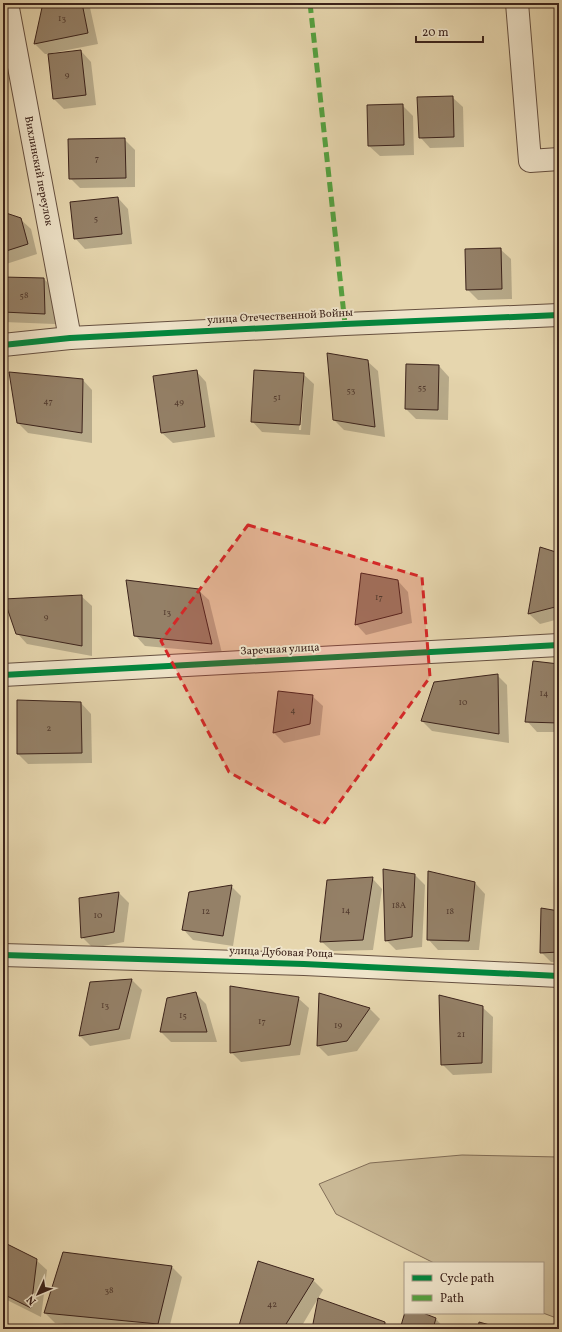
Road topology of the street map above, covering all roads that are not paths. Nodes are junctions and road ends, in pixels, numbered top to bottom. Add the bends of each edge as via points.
1 (7, 3) edge
2 (517, 3) edge
3 (559, 159) edge
4 (559, 315) edge
5 (70, 338) junction
6 (3, 345) edge
7 (559, 645) edge
8 (3, 675) edge
9 (3, 955) edge
10 (559, 976) edge

1 - 5 street, Вихлинский переулок
2 - 3 street via 530,161
4 - 5 street, улица Отечественной Войны
5 - 6 street, улица Отечественной Войны
7 - 8 street, Заречная улица
9 - 10 street, улица Дубовая Роща via 304,964

